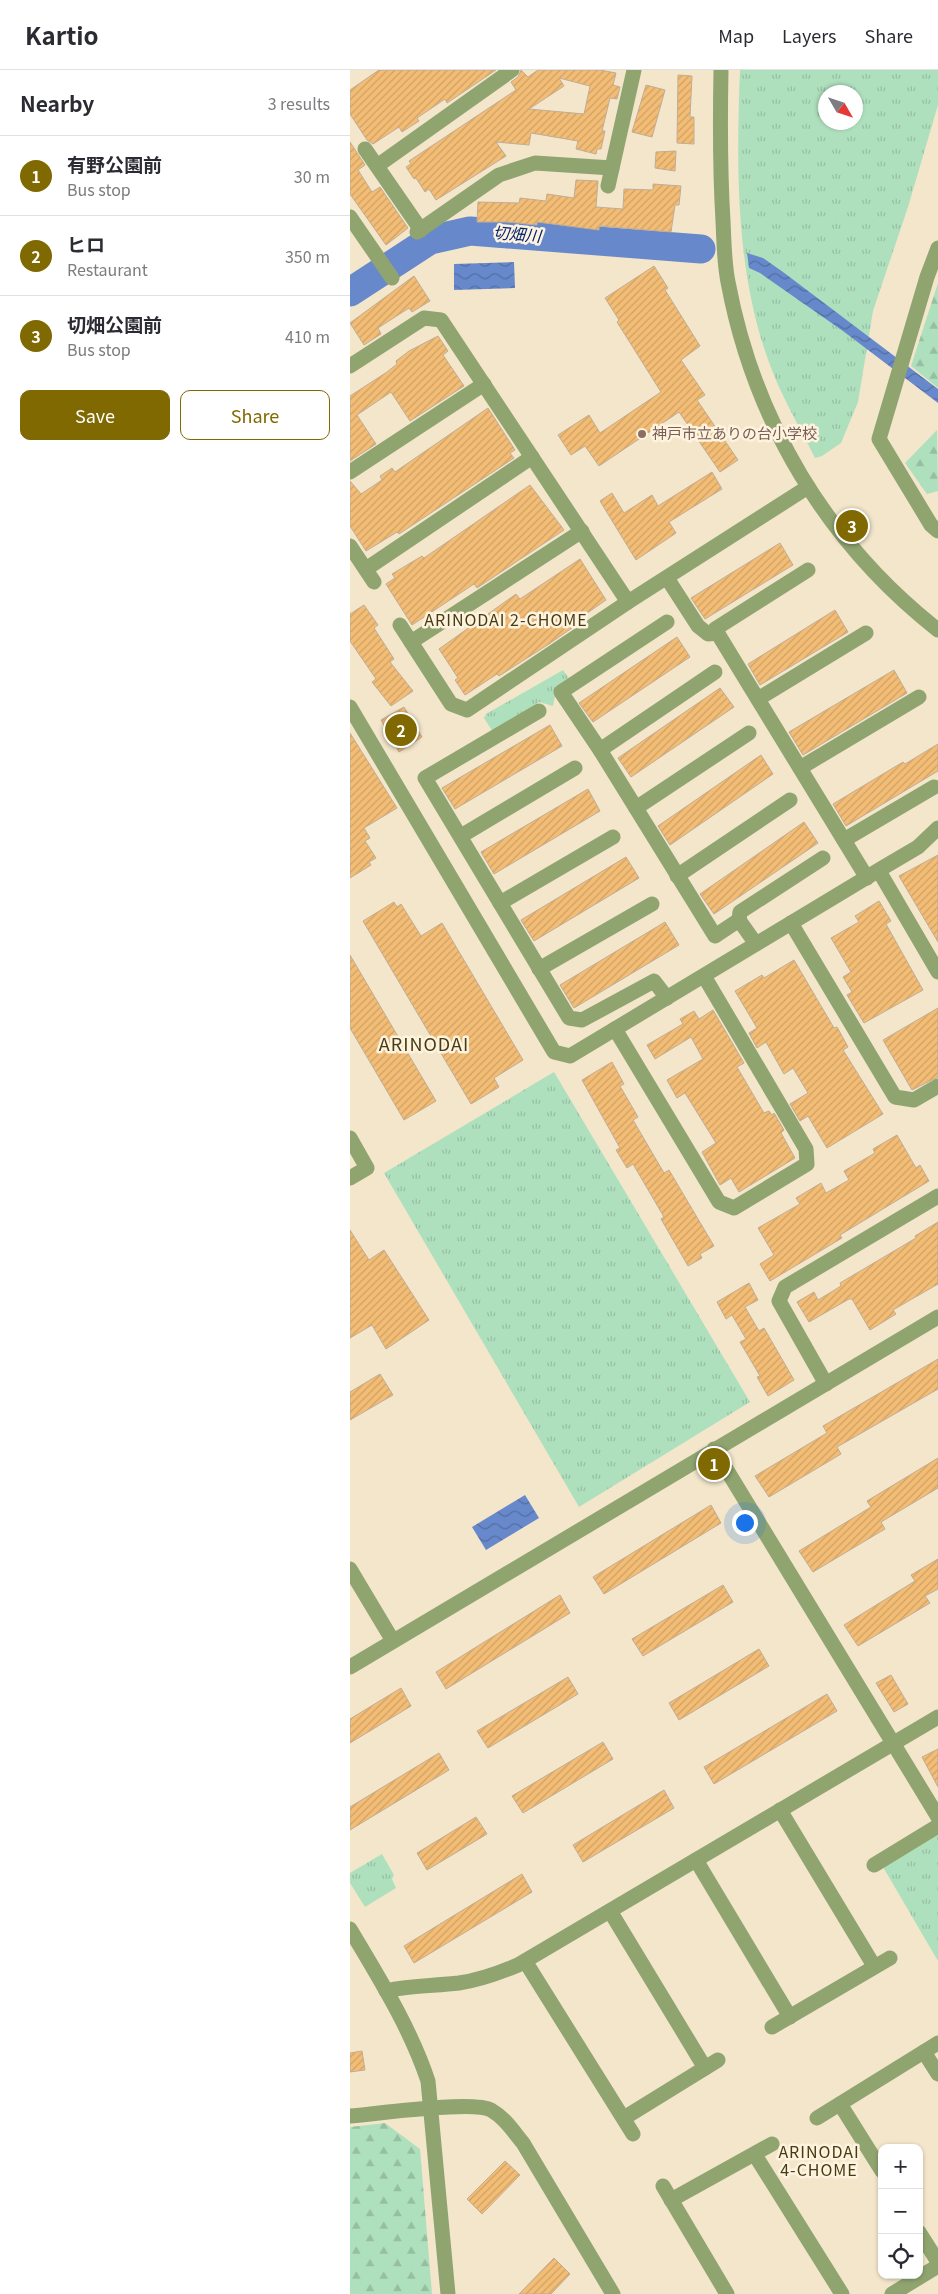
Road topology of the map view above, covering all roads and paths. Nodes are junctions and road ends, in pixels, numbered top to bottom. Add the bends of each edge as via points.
1 (512, 70) edge
2 (634, 70) edge
3 (721, 70) edge
4 (365, 149) dead end
5 (377, 166) junction
6 (612, 168) junction
7 (608, 186) dead end
8 (350, 217) edge
9 (938, 248) edge
10 (388, 272) dead end
11 (350, 366) edge
12 (484, 384) junction
13 (532, 457) junction
14 (350, 472) edge
15 (808, 486) junction
16 (936, 527) edge
17 (582, 531) junction
18 (350, 546) edge
19 (808, 570) dead end
20 (667, 578) junction
21 (628, 602) junction
22 (667, 622) dead end
23 (400, 625) dead end
24 (938, 630) edge
25 (718, 632) junction
26 (866, 633) dead end
27 (411, 642) junction
28 (715, 672) dead end
29 (918, 697) dead end
30 (758, 700) junction
31 (350, 707) edge
32 (539, 711) dead end
33 (749, 733) dead end
34 (600, 750) junction
35 (575, 768) dead end
36 (800, 768) junction
37 (934, 787) dead end
38 (790, 800) dead end
39 (636, 808) junction
40 (938, 828) edge
41 (461, 836) junction
42 (612, 837) dead end
43 (844, 840) junction
44 (823, 858) dead end
45 (873, 874) junction
46 (677, 876) junction
47 (500, 903) junction
48 (652, 904) dead end
49 (739, 920) junction
50 (791, 923) junction
51 (756, 944) junction
52 (539, 969) junction
53 (938, 972) edge
54 (704, 976) junction
55 (667, 998) junction
56 (615, 1029) junction
57 (938, 1086) edge
58 (350, 1138) edge
59 (350, 1178) edge
60 (938, 1196) edge
61 (938, 1317) edge
62 (826, 1384) junction
63 (714, 1449) junction
64 (350, 1569) edge
65 (394, 1641) junction
66 (350, 1667) edge
67 (938, 1717) edge
68 (893, 1744) junction
69 (780, 1810) junction
70 (938, 1817) edge
71 (938, 1826) edge
72 (696, 1860) junction
73 (874, 1865) dead end
74 (610, 1911) junction
75 (350, 1929) edge
76 (890, 1958) dead end
77 (526, 1961) junction
78 (874, 1966) junction
79 (386, 1991) junction
80 (790, 2017) junction
81 (772, 2027) dead end
82 (938, 2043) edge
83 (924, 2052) junction
84 (718, 2060) dead end
85 (705, 2068) junction
86 (938, 2074) edge
87 (840, 2104) junction
88 (432, 2108) junction
89 (350, 2116) edge
90 (624, 2118) junction
91 (817, 2118) dead end
92 (633, 2134) dead end
93 (772, 2144) dead end
94 (755, 2155) junction
95 (878, 2165) edge
96 (663, 2186) dead end
97 (672, 2200) junction
98 (920, 2234) edge
99 (938, 2262) edge
100 (938, 2266) edge
101 (448, 2294) edge
102 (613, 2294) edge
103 (727, 2294) edge
104 (842, 2294) edge
105 (892, 2294) edge

1 - 5 street
2 - 6 street
3 - 15 street via 720,164 728,282 765,406
4 - 5 street
5 - 6 street via 419,231 499,175 535,163
6 - 7 street
8 - 10 street
9 - 16 street via 879,439
11 - 12 street via 424,318 441,320
12 - 13 street
12 - 14 street
13 - 17 street
13 - 18 street via 370,575
15 - 20 street
15 - 24 street via 840,535 859,557
17 - 21 street
17 - 27 street
19 - 25 street via 715,628
20 - 21 street
20 - 25 street via 698,626 708,634
21 - 27 street via 468,710 451,704
22 - 34 street via 562,692
23 - 27 street
25 - 30 street
26 - 30 street
28 - 34 street
29 - 36 street
30 - 36 street
31 - 56 street via 554,1052 570,1056
32 - 41 street via 426,778
33 - 39 street
34 - 39 street
35 - 41 street
36 - 43 street
37 - 43 street
38 - 46 street
39 - 46 street
40 - 45 street via 918,847
41 - 47 street
42 - 47 street
43 - 45 street
44 - 49 street via 740,912
45 - 50 street
45 - 53 street
46 - 49 street via 715,936
47 - 52 street
48 - 52 street
49 - 51 street
50 - 51 street
50 - 57 street via 894,1097 914,1100
51 - 54 street
52 - 55 street via 569,1018 582,1020 654,981
54 - 55 street
54 - 56 street via 806,1149 807,1164 734,1208 719,1202
55 - 56 street
58 - 59 street via 367,1168
60 - 62 street via 785,1287 779,1301
61 - 62 street
62 - 63 street
63 - 65 street
63 - 68 street
64 - 65 street
65 - 66 street
67 - 68 street
68 - 69 street
68 - 70 street
69 - 72 street
69 - 78 street
71 - 73 street
72 - 74 street
72 - 80 street
74 - 77 street
74 - 85 street
75 - 79 street
76 - 78 street
77 - 79 street via 492,1976
77 - 90 street
78 - 80 street
79 - 88 street via 418,2052 428,2081
80 - 81 street
82 - 83 street
83 - 86 street
83 - 87 street
84 - 85 street
85 - 90 street
87 - 91 street
87 - 95 street
88 - 89 street
88 - 101 street
88 - 102 street via 464,2105 490,2109 508,2123
90 - 92 street
93 - 94 street
94 - 97 street
94 - 104 street
96 - 97 street
97 - 103 street
98 - 99 street
100 - 105 street

